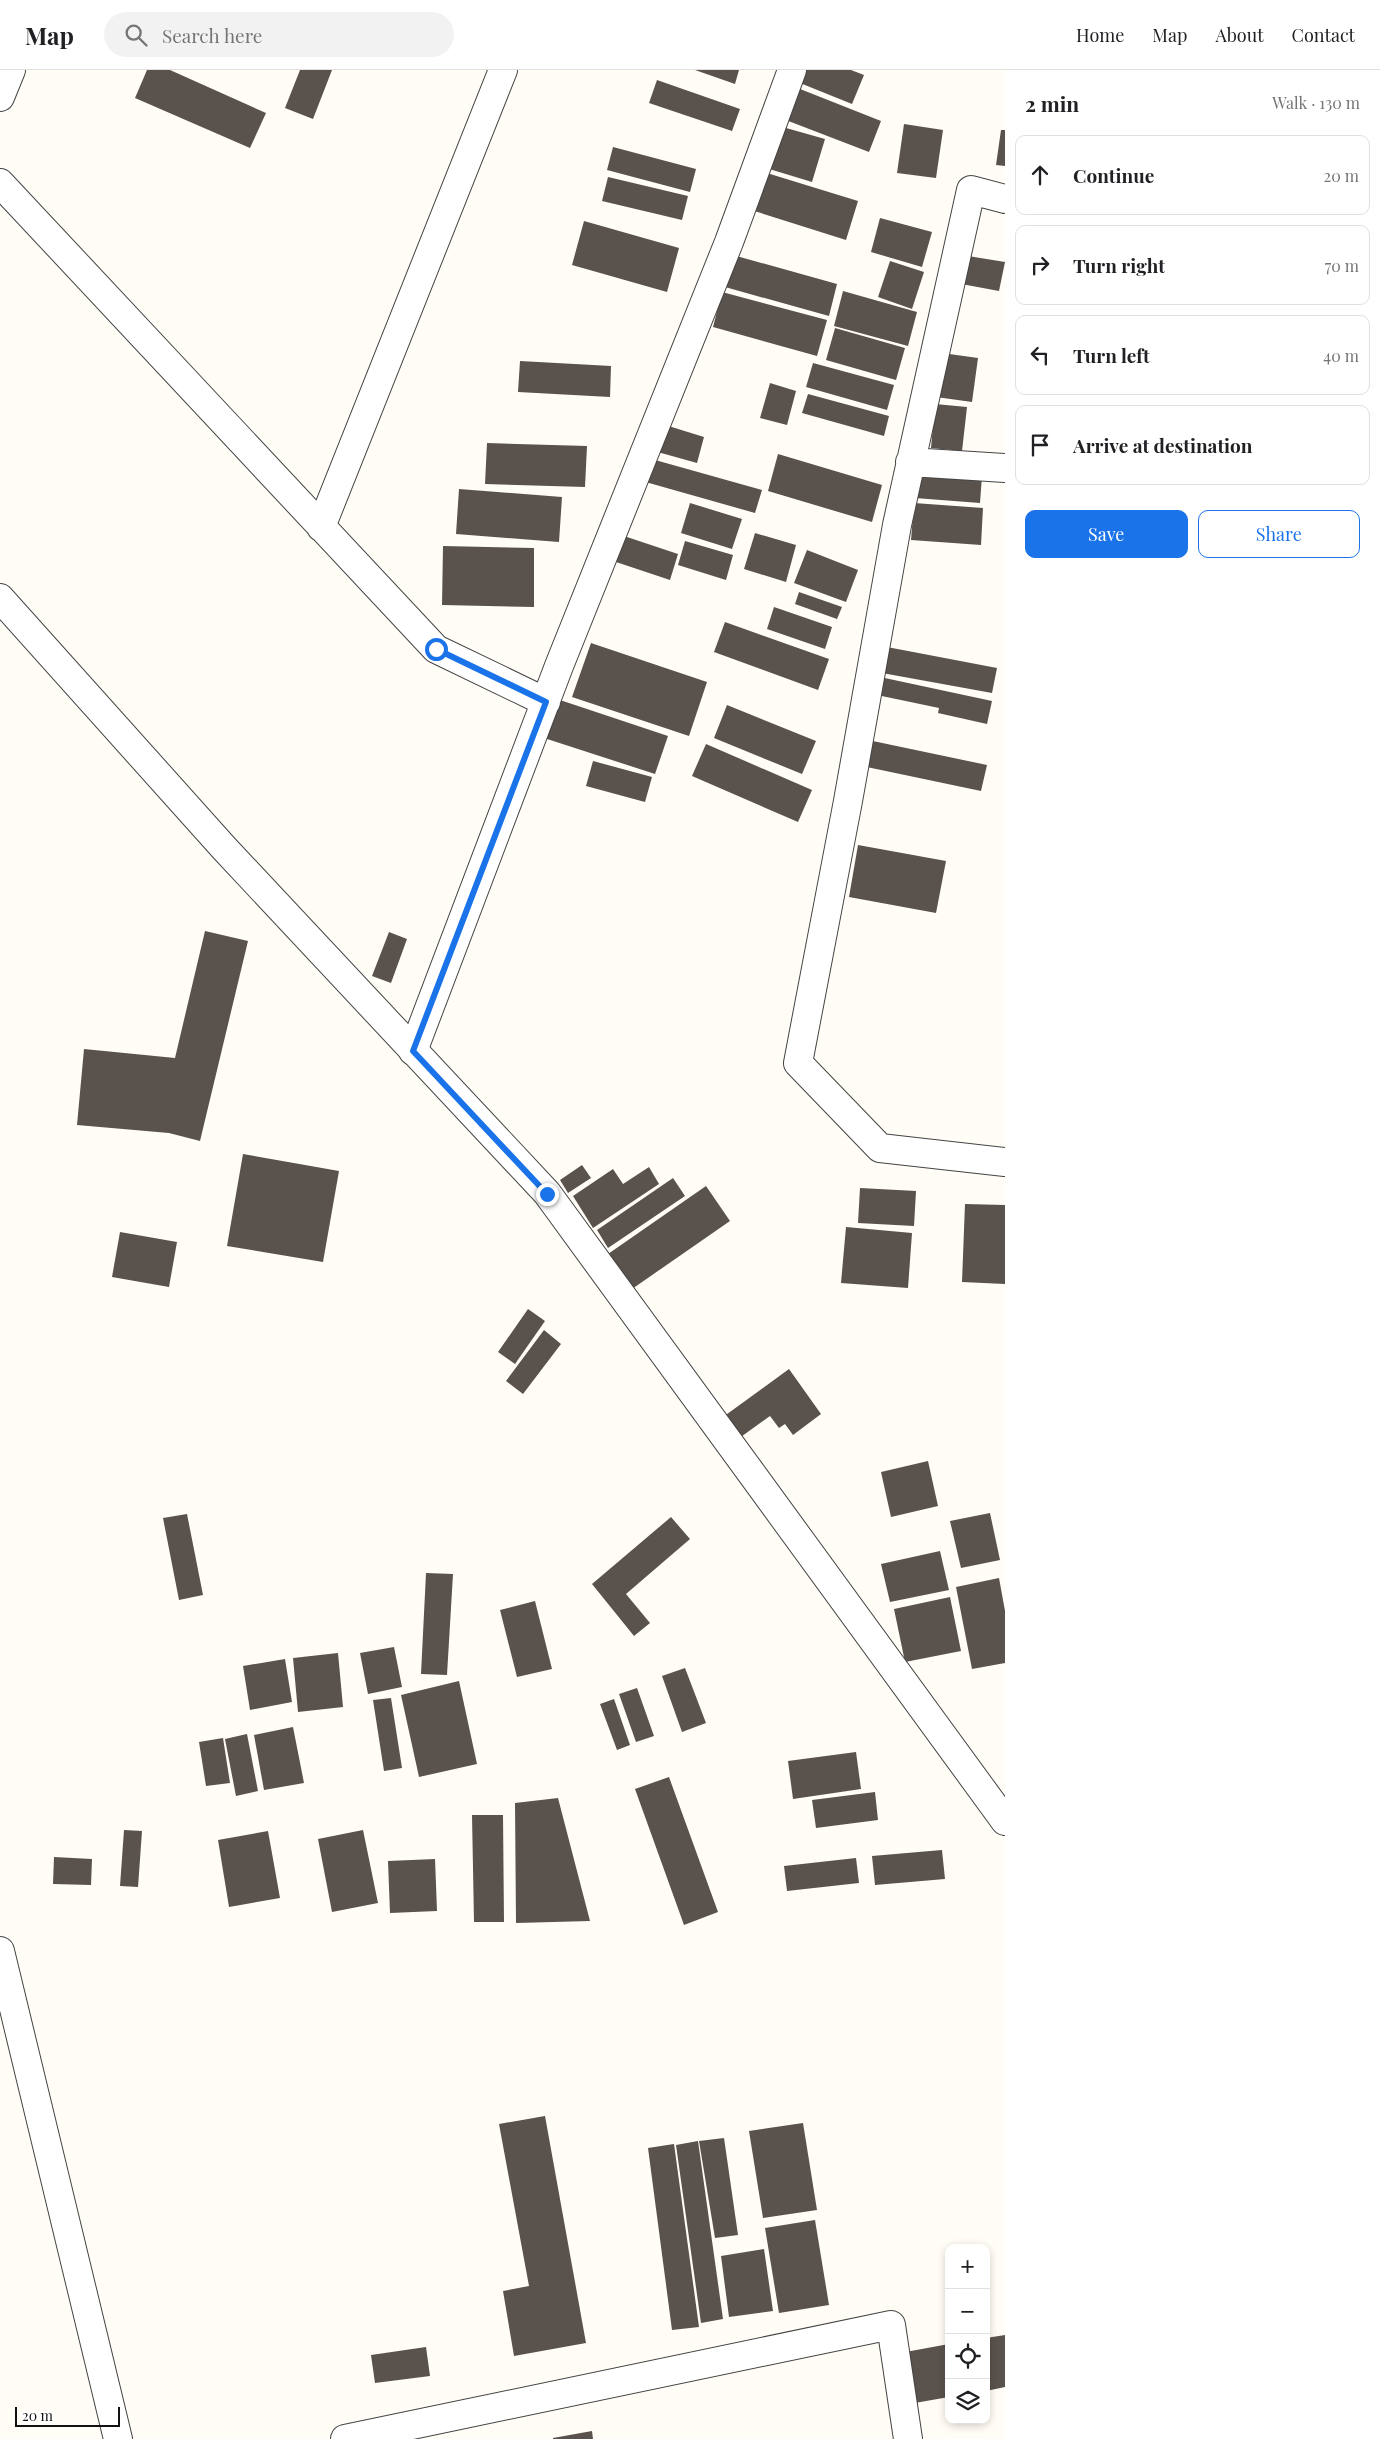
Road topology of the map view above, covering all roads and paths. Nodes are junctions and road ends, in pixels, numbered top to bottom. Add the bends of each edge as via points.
1 (503, 70) edge
2 (792, 70) edge
3 (0, 183) edge
4 (1005, 199) edge
5 (910, 462) junction
6 (1005, 468) edge
7 (321, 527) junction
8 (0, 598) edge
9 (546, 702) junction
10 (413, 1051) junction
11 (1005, 1162) edge
12 (1005, 1821) edge
13 (0, 1951) edge
14 (389, 2435) edge
15 (118, 2439) edge
16 (346, 2439) edge
17 (908, 2439) edge

1 - 7 street
2 - 9 street via 729,242
3 - 7 street
4 - 5 street via 972,190
5 - 6 street
5 - 11 street via 798,1063 880,1148
7 - 9 street via 436,649
8 - 10 street via 218,841
9 - 10 street
10 - 12 street via 547,1194
13 - 15 street
14 - 16 street
14 - 17 street via 891,2326

